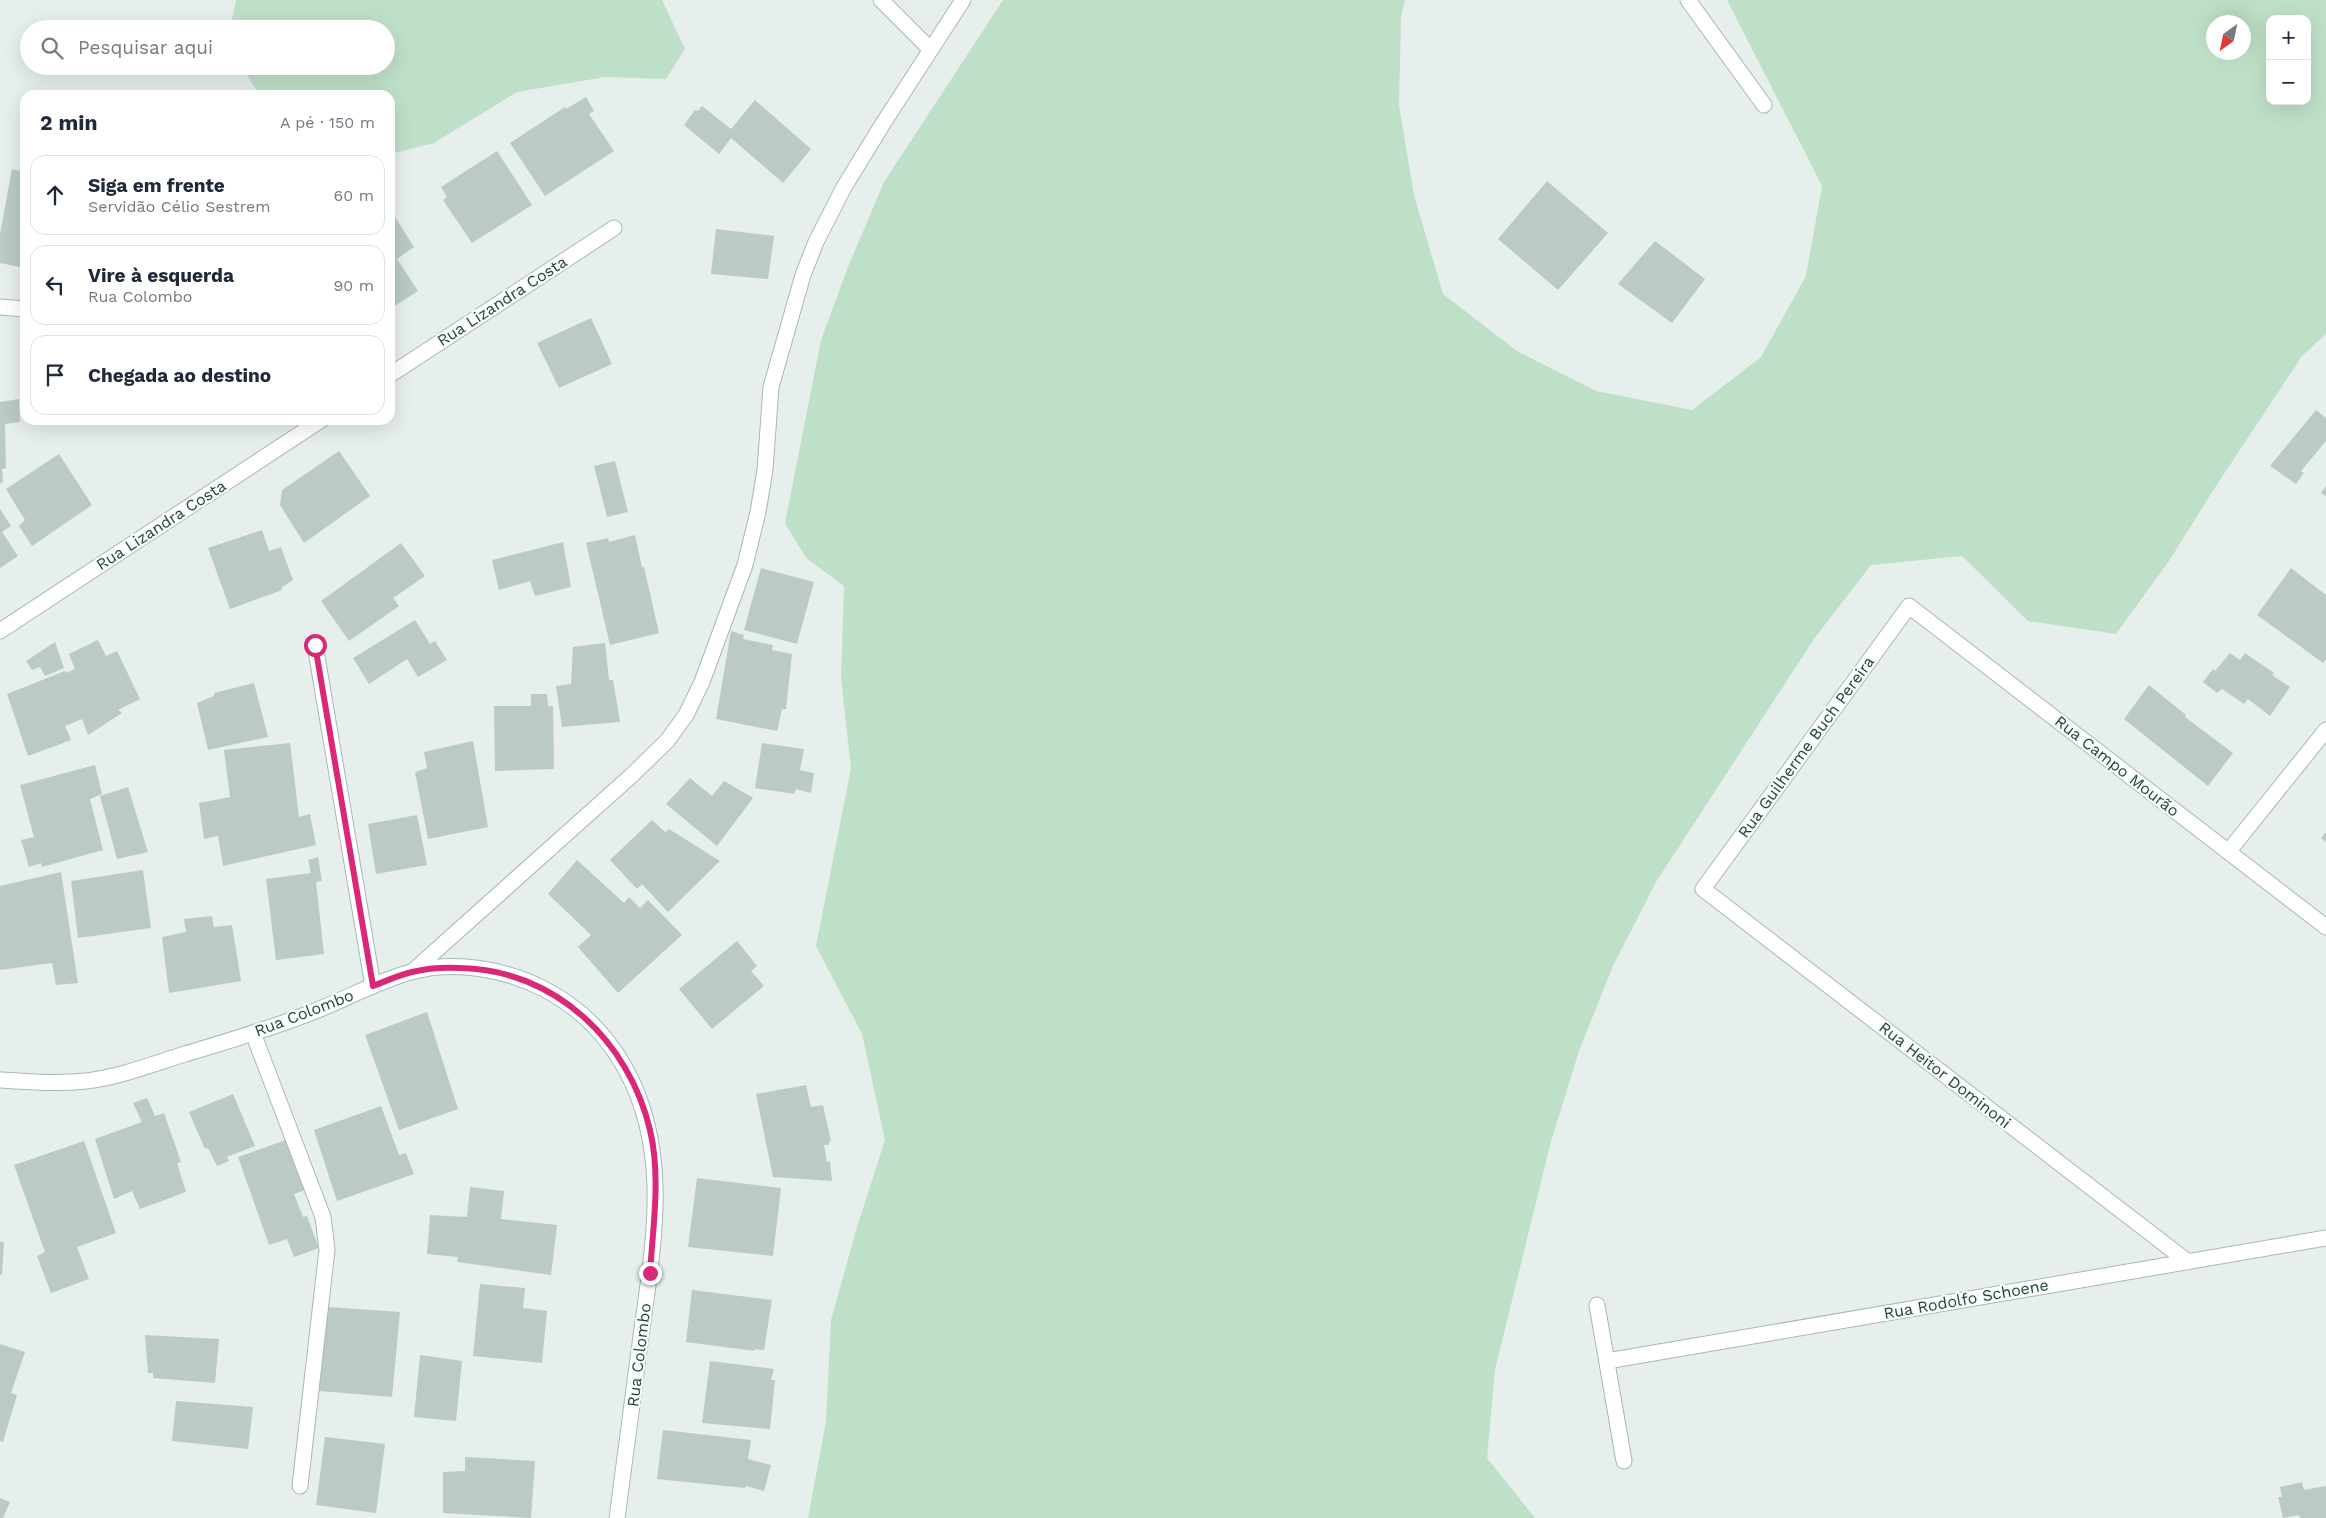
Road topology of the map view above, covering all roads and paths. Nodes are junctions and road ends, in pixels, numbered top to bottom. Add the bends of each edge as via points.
1 (881, 0) edge
2 (963, 0) edge
3 (1688, 0) edge
4 (930, 50) junction
5 (1764, 105) dead end
6 (614, 228) dead end
7 (0, 307) edge
8 (20, 309) edge
9 (395, 372) edge
10 (313, 425) edge
11 (1909, 606) joint
12 (0, 631) edge
13 (315, 645) dead end
14 (2326, 730) edge
15 (2228, 852) junction
16 (1703, 889) joint
17 (2326, 927) edge
18 (413, 971) junction
19 (373, 986) junction
20 (253, 1033) junction
21 (0, 1080) edge
22 (2326, 1238) edge
23 (2188, 1262) junction
24 (1597, 1305) dead end
25 (1607, 1361) junction
26 (1624, 1461) dead end
27 (300, 1486) dead end
28 (617, 1518) edge

1 - 4 street
2 - 4 street
3 - 5 street
4 - 18 street via 844,187 803,274 771,387 765,470 745,565 702,682 686,716 667,741 631,776
6 - 9 street, Rua Lizandra Costa
7 - 8 street
10 - 12 street, Rua Lizandra Costa
11 - 15 street, Rua Campo Mourão
11 - 16 street, Rua Guilherme Buch Pereira
13 - 19 street
14 - 15 street
15 - 17 street, Rua Campo Mourão
16 - 23 street, Rua Heitor Dominoni
18 - 19 street, Rua Colombo
18 - 28 street, Rua Colombo via 479,968 509,974 554,994 599,1030 616,1051 642,1101 650,1131 656,1195 650,1273
19 - 20 street, Rua Colombo
20 - 21 street, Rua Colombo via 125,1073 87,1081
20 - 27 street via 323,1217 326,1250
22 - 23 street, Rua Rodolfo Schoene
23 - 25 street, Rua Rodolfo Schoene
24 - 25 street
25 - 26 street

